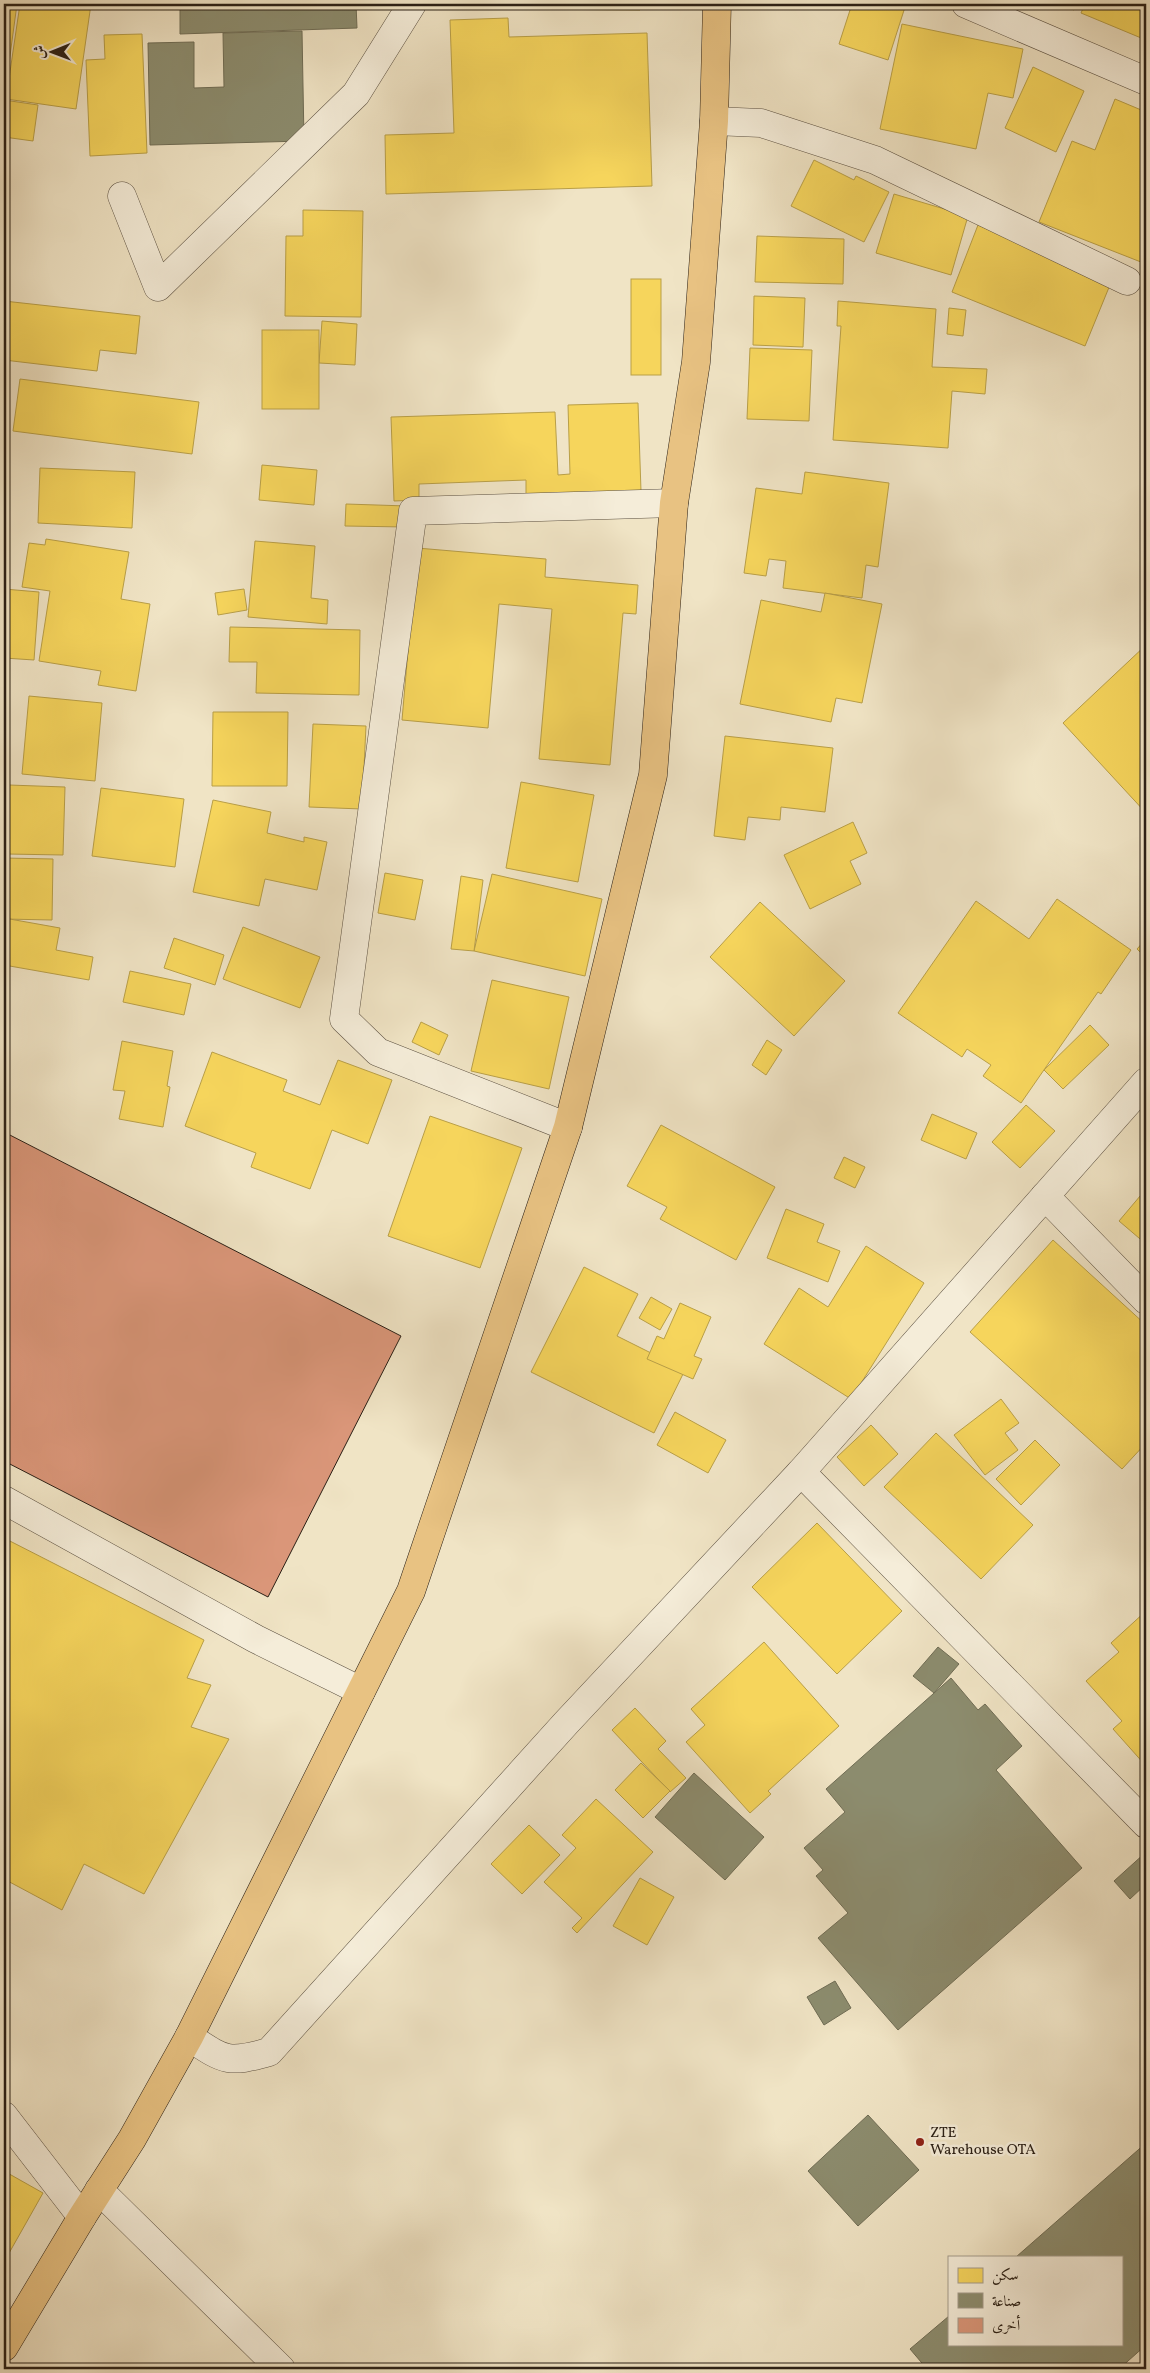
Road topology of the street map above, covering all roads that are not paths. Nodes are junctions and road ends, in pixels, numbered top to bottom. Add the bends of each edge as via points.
1 (412, 4) edge
2 (717, 4) edge
3 (966, 4) edge
4 (1146, 81) edge
5 (714, 121) junction
6 (122, 196) dead end
7 (1127, 281) dead end
8 (674, 503) junction
9 (1146, 1082) edge
10 (568, 1127) junction
11 (1046, 1196) junction
12 (1146, 1300) edge
13 (801, 1472) junction
14 (4, 1500) edge
15 (361, 1691) junction
16 (1146, 1824) edge
17 (189, 2037) junction
18 (4, 2116) edge
19 (99, 2190) junction
20 (82, 2217) junction
21 (4, 2347) edge
22 (281, 2369) edge

1 - 6 street via 356,94 158,287
2 - 5 main road
3 - 4 street
5 - 7 street via 761,123 875,160
5 - 8 main road via 696,362
8 - 10 main road via 652,775
8 - 10 street via 413,511 344,1019 378,1052
9 - 11 street
10 - 15 main road via 411,1591
11 - 12 street
11 - 13 street
13 - 16 street
13 - 17 street via 492,1804 269,2052 242,2060 220,2057
14 - 15 street via 256,1639
15 - 17 main road
17 - 19 main road via 132,2140
18 - 20 street
19 - 20 main road
19 - 22 street
20 - 21 main road

